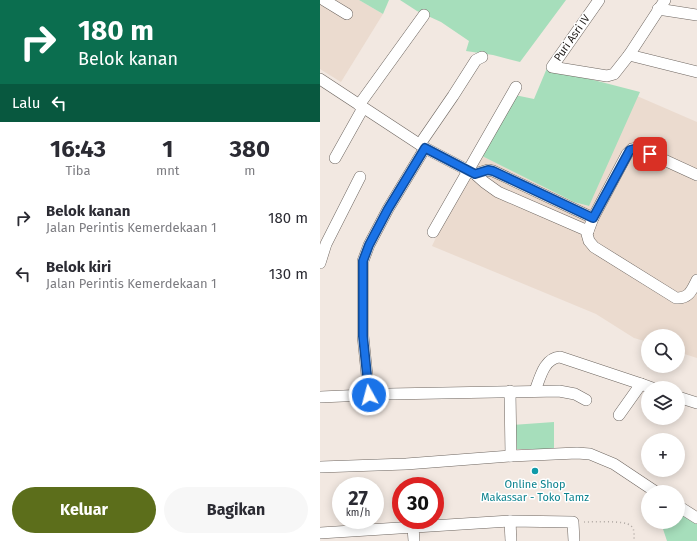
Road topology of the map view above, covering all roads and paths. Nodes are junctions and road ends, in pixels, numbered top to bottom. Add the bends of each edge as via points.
1 (324, 0) edge
2 (599, 0) edge
3 (662, 4) edge
4 (347, 14) dead end
5 (424, 15) dead end
6 (697, 15) edge
7 (629, 55) junction
8 (482, 57) dead end
9 (697, 72) edge
10 (320, 79) edge
11 (516, 87) dead end
12 (361, 106) junction
13 (422, 146) junction
14 (335, 158) dead end
15 (472, 172) junction
16 (697, 175) edge
17 (360, 177) dead end
18 (593, 218) junction
19 (588, 231) junction
20 (432, 232) dead end
21 (320, 263) edge
22 (697, 280) edge
23 (641, 384) edge
24 (510, 391) junction
25 (535, 391) junction
26 (641, 392) edge
27 (369, 395) junction
28 (320, 397) edge
29 (685, 399) edge
30 (586, 400) dead end
31 (697, 403) edge
32 (619, 415) dead end
33 (511, 456) junction
34 (320, 467) edge
35 (646, 485) edge
36 (685, 510) edge
37 (697, 518) edge
38 (510, 521) junction
39 (573, 522) junction
40 (444, 525) edge
41 (392, 528) edge
42 (413, 529) edge
43 (320, 533) edge
44 (414, 541) edge
45 (512, 541) edge
46 (574, 541) edge
47 (634, 541) edge

1 - 4 street
2 - 7 street, Puri Asri IV via 552,67 609,76 614,74
3 - 6 street
3 - 7 street
5 - 12 street
7 - 9 street
8 - 13 street via 476,60
10 - 12 street
11 - 15 street
12 - 13 street
12 - 14 street
13 - 15 street
13 - 27 street via 363,261 363,336
15 - 18 street via 493,171
15 - 19 street via 498,192
15 - 20 street
16 - 18 street via 638,148 632,149
17 - 21 street via 326,244
18 - 19 street
19 - 22 street via 587,237 594,247 676,298 687,296
23 - 25 street via 560,357 551,359 545,365
24 - 25 street
24 - 27 street
24 - 33 street
25 - 30 street via 568,392
26 - 32 street
27 - 28 street
29 - 31 street
33 - 34 street
33 - 35 street via 590,454 614,464
36 - 37 street
38 - 39 street
38 - 40 street
38 - 45 street
39 - 46 street
39 - 47 path via 629,524 633,528
41 - 43 street
42 - 44 street

